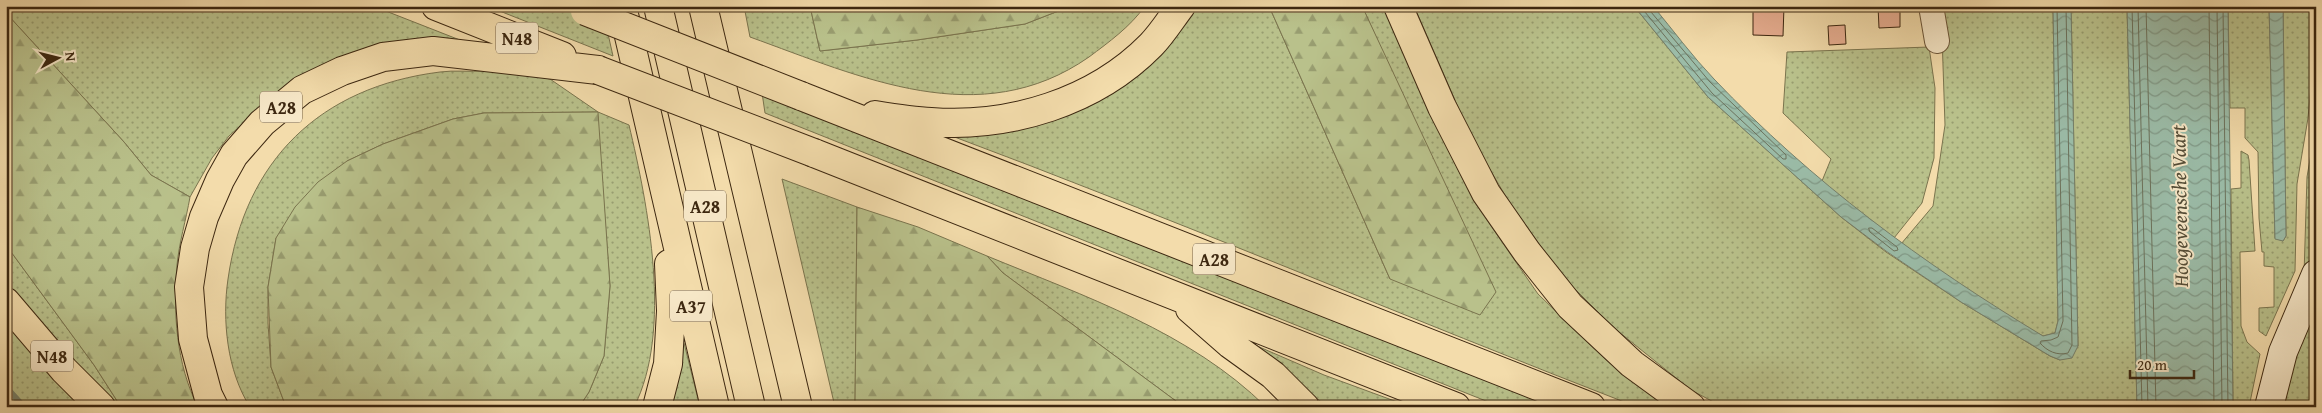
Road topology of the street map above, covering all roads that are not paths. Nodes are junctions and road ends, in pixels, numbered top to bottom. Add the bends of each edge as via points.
1 (436, 6) edge
2 (622, 6) edge
3 (658, 6) edge
4 (1182, 6) edge
5 (1398, 6) edge
6 (1931, 6) edge
7 (578, 9) edge
8 (706, 14) edge
9 (1937, 42) dead end
10 (598, 70) junction
11 (837, 110) junction
12 (667, 205) junction
13 (2316, 274) edge
14 (1174, 295) junction
15 (6, 302) edge
16 (101, 407) edge
17 (214, 407) edge
18 (658, 407) edge
19 (715, 407) edge
20 (751, 407) edge
21 (798, 407) edge
22 (1305, 407) edge
23 (1456, 407) edge
24 (1591, 407) edge
25 (1691, 407) edge
26 (2269, 407) edge

1 - 10 highway, N48
2 - 12 highway, A28
3 - 20 highway, A28
4 - 11 highway, A28 via 1151,45 1115,74 1073,98 1028,114 984,121 932,122
5 - 25 highway via 1442,106 1486,193 1527,252 1570,306 1632,364
6 - 9 street
7 - 11 highway, A28, bridge
8 - 21 highway, A28
10 - 14 highway, A28, bridge
10 - 17 highway, A28 via 433,51 382,58 342,71 302,90 262,122 234,155 204,217 195,248 190,287 193,339
11 - 24 highway, A28
12 - 18 highway, A28 via 671,311 668,364
12 - 19 highway, A37
13 - 26 street via 2283,352
14 - 22 highway, A28 via 1230,344 1273,375
14 - 23 highway, A28
15 - 16 highway, N48 via 64,370

